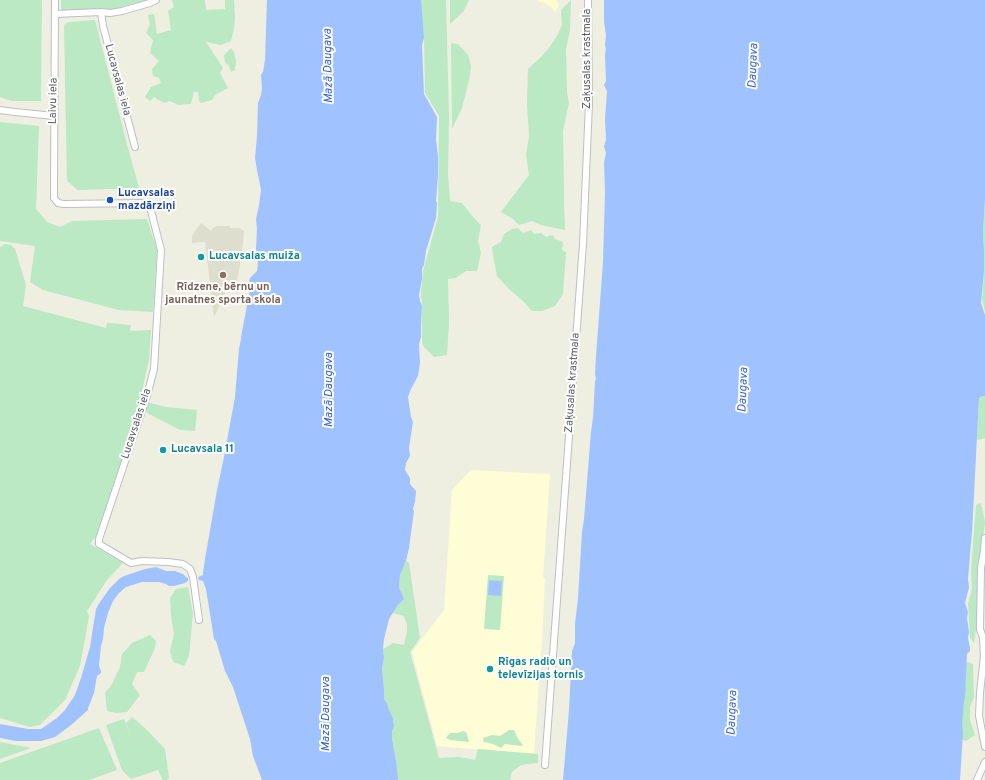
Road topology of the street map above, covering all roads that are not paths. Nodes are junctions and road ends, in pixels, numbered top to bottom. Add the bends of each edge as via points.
1 (55, 0) edge
2 (156, 0) edge
3 (588, 0) edge
4 (101, 12) junction
5 (55, 14) junction
6 (0, 110) edge
7 (54, 116) junction
8 (135, 147) dead end
9 (149, 203) joint
10 (985, 538) edge
11 (199, 620) dead end
12 (985, 746) edge
13 (985, 762) edge
14 (545, 765) dead end
15 (977, 780) edge

1 - 5 street, Laivu iela
2 - 4 street via 122,11
3 - 14 street, Zaķusalas krastmala via 589,103 583,244
4 - 5 street
4 - 8 street, Lucavsalas iela
5 - 7 street, Laivu iela
6 - 7 street
7 - 9 street, Laivu iela via 54,198 58,203
9 - 11 street, Lucavsalas iela via 161,250 154,369 99,544 131,563 168,562 183,564 190,569
10 - 12 street via 981,568 980,629 984,656 979,716
13 - 15 street

